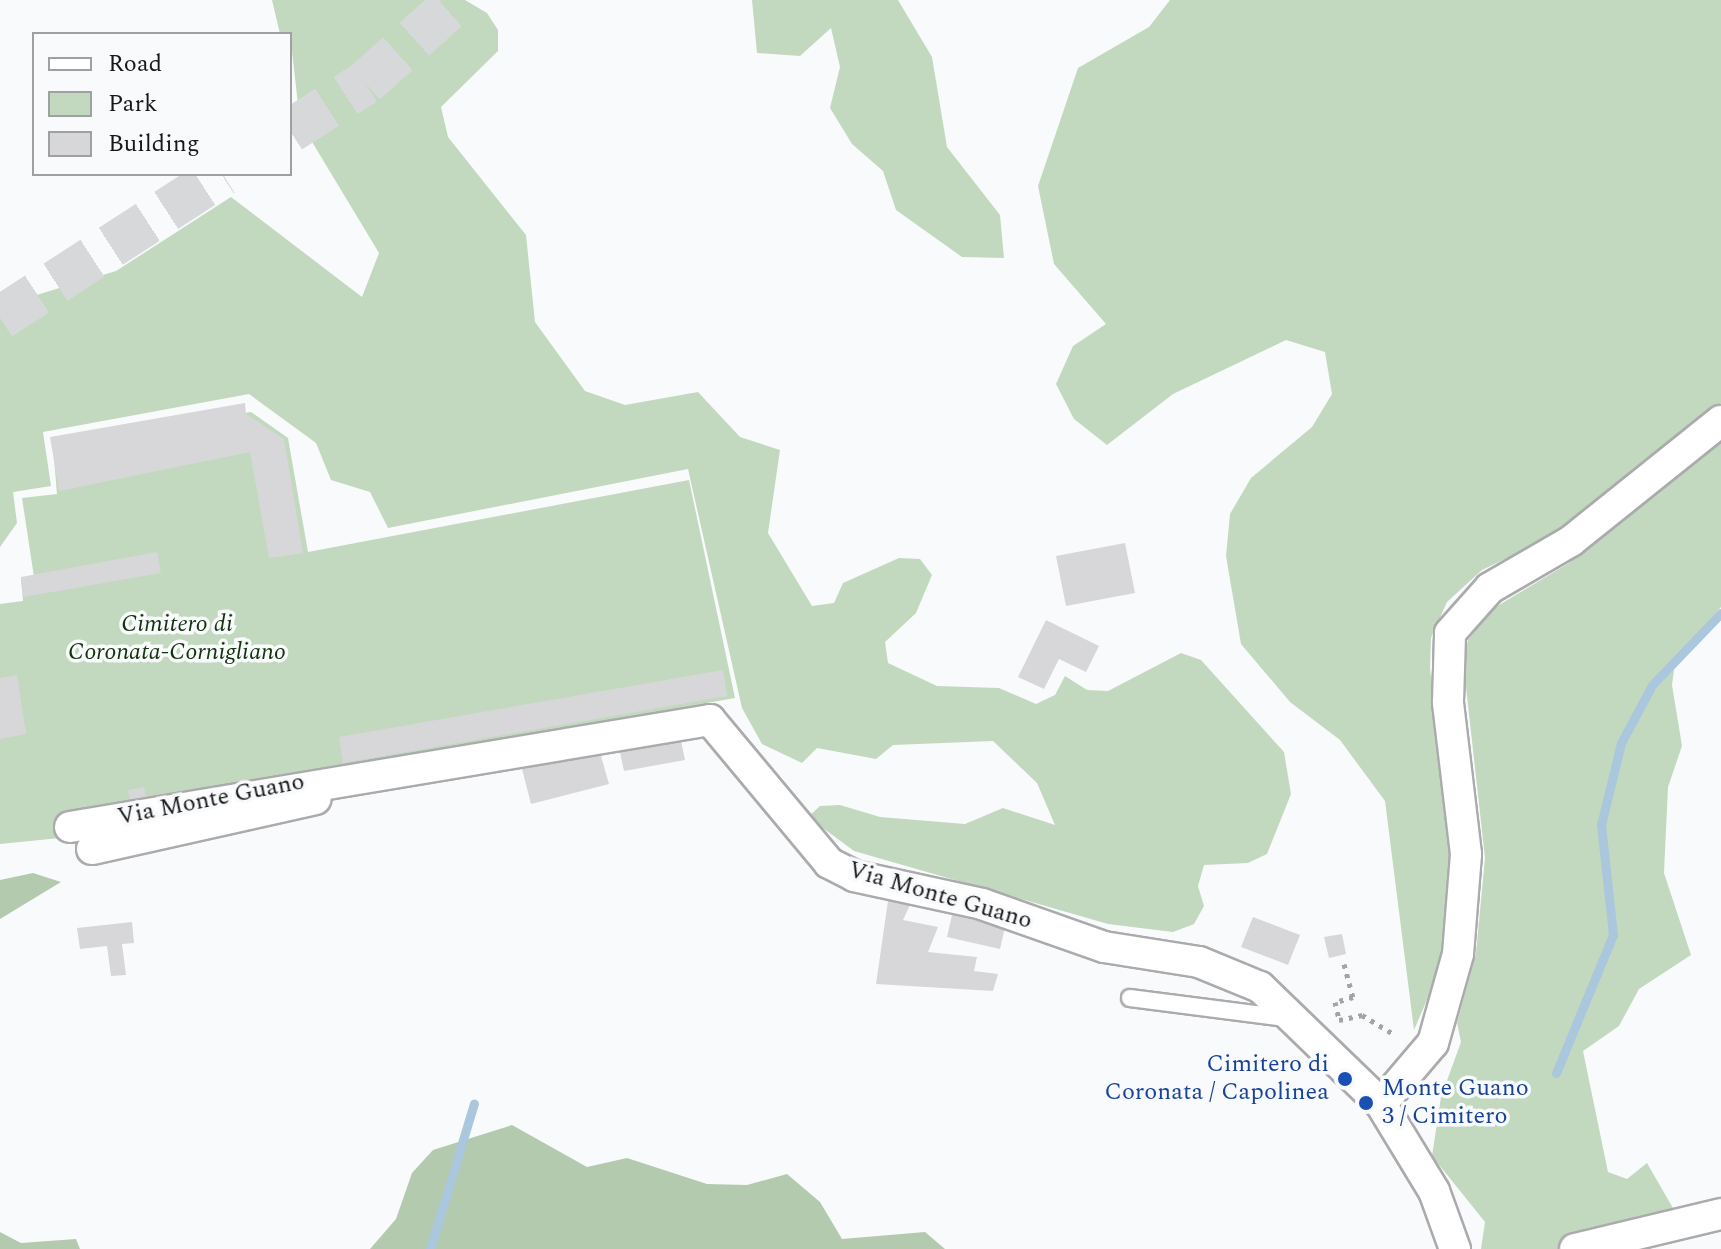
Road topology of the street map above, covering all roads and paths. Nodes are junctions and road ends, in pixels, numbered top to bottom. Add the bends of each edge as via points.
1 (1721, 421) edge
2 (352, 780) junction
3 (70, 827) dead end
4 (92, 849) dead end
5 (1344, 964) dead end
6 (1130, 998) dead end
7 (1299, 1021) junction
8 (1395, 1035) dead end
9 (1381, 1104) junction
10 (1721, 1214) edge
11 (1455, 1249) edge
12 (1575, 1249) edge

1 - 9 street via 1571,541 1490,588 1465,608 1450,633 1448,702 1466,854 1458,954 1433,1043
2 - 3 street, Via Monte Guano
2 - 4 street, Via Monte Guano via 332,795
2 - 7 street, Via Monte Guano via 710,720 829,863 854,876 982,904 1104,947 1230,971
5 - 8 path via 1353,997 1335,1002 1339,1020 1362,1015
6 - 7 lane
7 - 9 street, Via Monte Guano
9 - 11 street, Via Monte Guano via 1434,1191
10 - 12 street

